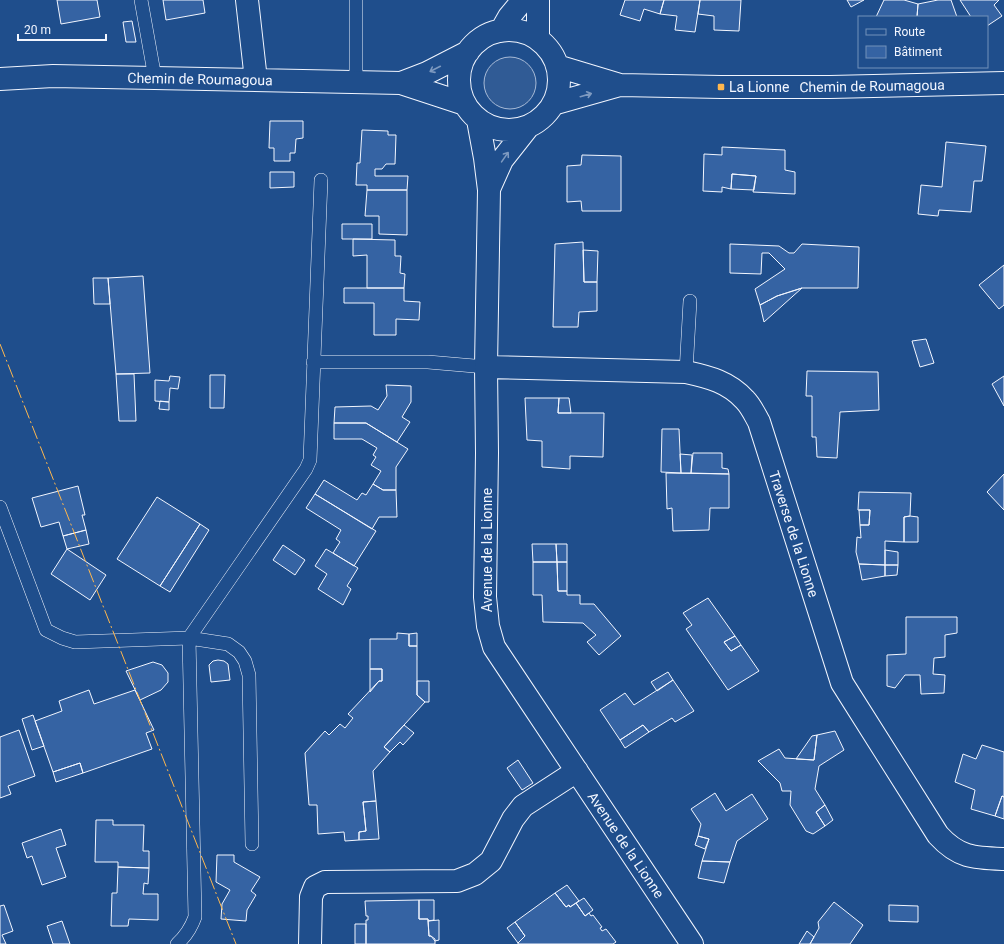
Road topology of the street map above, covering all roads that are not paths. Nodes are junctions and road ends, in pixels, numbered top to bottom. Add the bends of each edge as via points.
1 (142, 0) edge
2 (247, 0) edge
3 (356, 0) edge
4 (523, 0) edge
5 (538, 0) edge
6 (501, 31) junction
7 (538, 38) junction
8 (468, 52) junction
9 (558, 66) junction
10 (155, 78) junction
11 (0, 79) edge
12 (256, 80) junction
13 (356, 82) junction
14 (401, 83) junction
15 (1004, 83) edge
16 (620, 85) junction
17 (553, 104) junction
18 (472, 112) junction
19 (528, 127) junction
20 (321, 180) dead end
21 (489, 190) junction
22 (690, 301) dead end
23 (313, 362) junction
24 (486, 367) junction
25 (686, 372) junction
26 (0, 507) edge
27 (189, 638) junction
28 (577, 771) junction
29 (252, 844) dead end
30 (1004, 859) edge
31 (177, 944) edge
32 (310, 944) edge
33 (692, 944) edge

1 - 10 lane
2 - 12 street
3 - 13 lane
4 - 6 street
5 - 7 street
6 - 7 street via 520,31
6 - 8 street via 482,38
7 - 9 street via 550,50
8 -> 14 street, Chemin de Roumagoua
8 - 18 street via 460,69 459,87
9 - 16 street, Chemin de Roumagoua
9 - 17 street via 559,85
10 - 11 street, Chemin de Roumagoua via 53,76
10 - 12 street, Chemin de Roumagoua
12 - 13 street, Chemin de Roumagoua
13 - 14 street, Chemin de Roumagoua
14 - 18 street, Chemin de Roumagoua
15 - 16 street, Chemin de Roumagoua via 830,87
17 -> 16 street, Chemin de Roumagoua
17 - 19 street via 542,118
18 - 19 street via 494,128 511,131
18 - 21 street, Avenue de la Lionne via 485,158
21 -> 19 street, Avenue de la Lionne via 502,160
20 - 23 lane
21 - 24 street, Avenue de la Lionne
22 - 25 lane
23 - 24 lane via 428,362
23 - 27 lane via 310,460 306,469
24 - 25 street, Traverse de la Lionne
24 - 28 street, Avenue de la Lionne via 484,597 488,626 494,647
25 - 30 street, Traverse de la Lionne via 715,379 730,387 745,400 759,422 842,683 938,835 966,856
26 - 27 lane via 46,630 75,642
27 - 29 lane via 228,644 239,652 245,661 249,675
27 - 31 lane via 196,903 192,926
28 - 32 street via 523,806 512,819 491,861 475,874 457,881 325,882 315,887 311,897
28 - 33 street, Avenue de la Lionne

